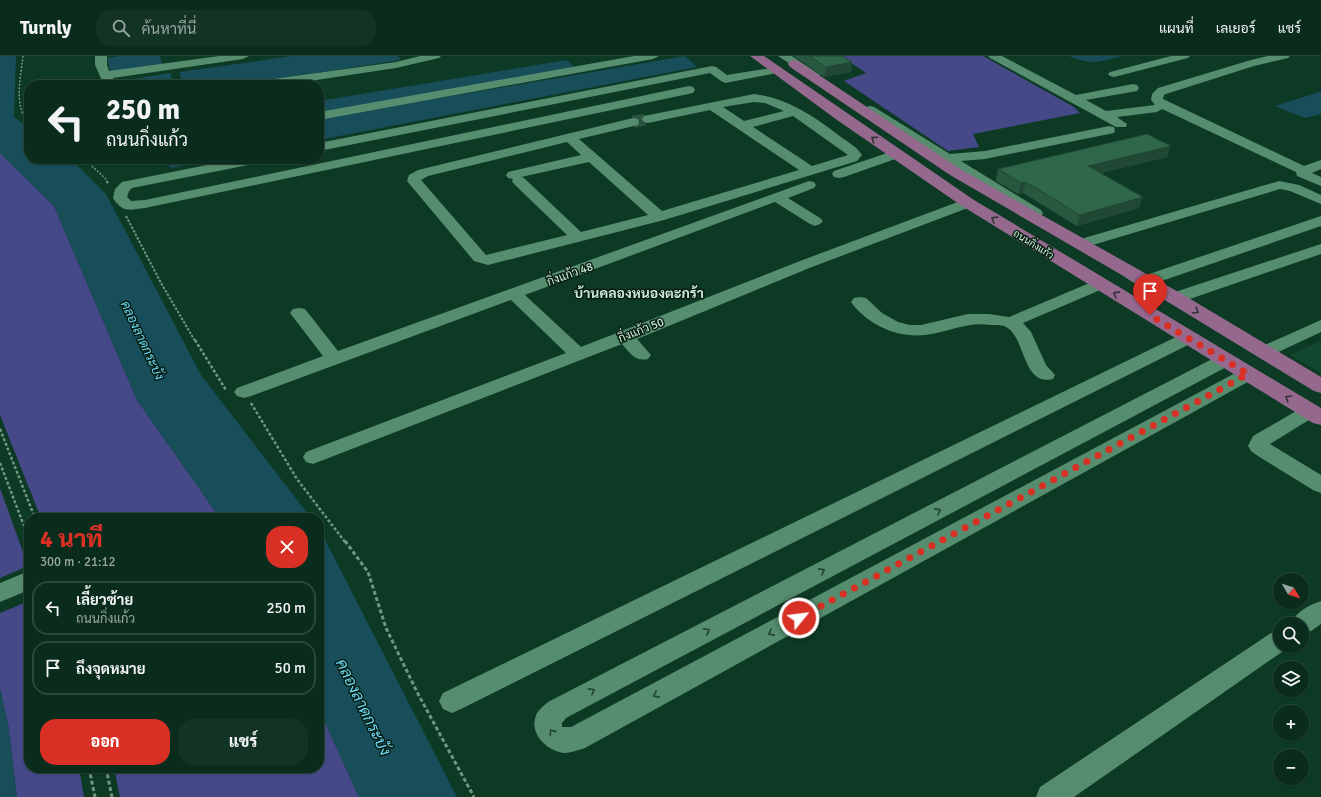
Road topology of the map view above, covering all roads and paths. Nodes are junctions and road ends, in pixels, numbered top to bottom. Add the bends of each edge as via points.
1 (23, 56) edge
2 (101, 56) edge
3 (243, 56) edge
4 (435, 56) edge
5 (653, 56) edge
6 (756, 56) edge
7 (1012, 56) edge
8 (1184, 56) edge
9 (1229, 56) edge
10 (1284, 56) edge
11 (996, 57) edge
12 (781, 61) edge
13 (1251, 63) junction
14 (1114, 74) dead end
15 (108, 80) edge
16 (293, 80) edge
17 (1134, 88) dead end
18 (689, 90) dead end
19 (1074, 99) junction
20 (712, 106) junction
21 (1157, 108) dead end
22 (794, 112) junction
23 (324, 115) edge
24 (1104, 115) junction
25 (24, 117) edge
26 (842, 117) junction
27 (648, 119) tunnel mouth
28 (633, 122) tunnel mouth
29 (812, 123) junction
30 (741, 126) junction
31 (569, 137) junction
32 (324, 146) edge
33 (896, 154) junction
34 (494, 155) junction
35 (591, 157) junction
36 (940, 158) junction
37 (90, 164) edge
38 (233, 164) edge
39 (1321, 164) edge
40 (1304, 170) junction
41 (811, 172) junction
42 (514, 176) junction
43 (1321, 182) edge
44 (109, 185) dead end
45 (777, 197) junction
46 (1321, 200) edge
47 (968, 203) junction
48 (124, 212) dead end
49 (659, 217) junction
50 (815, 221) dead end
51 (1321, 221) edge
52 (578, 237) junction
53 (1082, 243) junction
54 (1321, 249) edge
55 (1144, 281) junction
56 (1100, 284) junction
57 (514, 294) junction
58 (1175, 298) junction
59 (860, 302) dead end
60 (299, 314) dead end
61 (1011, 322) junction
62 (1321, 326) edge
63 (625, 337) junction
64 (1188, 338) junction
65 (1264, 352) junction
66 (578, 354) junction
67 (642, 355) dead end
68 (1226, 360) junction
69 (345, 361) junction
70 (1248, 374) junction
71 (1046, 375) dead end
72 (1321, 386) edge
73 (244, 392) junction
74 (1316, 414) edge
75 (0, 429) edge
76 (313, 457) dead end
77 (0, 462) edge
78 (1321, 485) edge
79 (33, 513) edge
80 (323, 513) edge
81 (324, 514) edge
82 (24, 526) edge
83 (24, 582) edge
84 (2, 592) edge
85 (1321, 611) edge
86 (1309, 619) edge
87 (1273, 645) edge
88 (452, 701) dead end
89 (90, 773) edge
90 (107, 773) edge
91 (95, 797) edge
92 (112, 797) edge
93 (474, 797) edge
94 (1050, 797) edge

1 - 25 path via 20,107
2 - 15 street via 101,65
3 - 15 street
4 - 16 street
5 - 23 street
6 - 12 main road, ถนนกิ่งแก้ว
7 - 11 street
8 - 14 street
9 - 13 street
10 - 13 street
11 - 19 street
12 - 26 main road, ถนนกิ่งแก้ว
12 - 32 street via 725,79 712,69
12 - 36 main road, ถนนกิ่งแก้ว
13 - 40 street via 1162,91 1158,94 1157,100
17 - 19 street
18 - 38 street via 145,204 128,206 120,198 122,189 127,185
19 - 24 street
20 - 22 street via 760,98 779,103
20 - 27 street
20 - 30 street
21 - 24 street
22 - 29 street
22 - 30 street
24 - 36 street via 1115,127 984,155
26 - 29 street
33 -> 26 main road, ถนนกิ่งแก้ว
28 - 31 street
29 - 41 street via 855,155
30 - 41 street
31 - 34 street
31 - 35 street
33 - 45 street, กิ่งแก้ว 48 via 804,193
33 - 47 main road, ถนนกิ่งแก้ว
34 - 42 street
34 - 52 street via 423,173 414,178 415,182 480,258 492,260
35 - 42 street
35 - 49 street
36 - 53 main road, ถนนกิ่งแก้ว via 955,172
37 - 44 path
39 - 40 street
40 - 43 street via 1302,173 1306,176
41 - 49 street
42 - 52 street
45 - 50 street
45 - 57 street, กิ่งแก้ว 48
46 - 53 street via 1294,188 1279,185
56 -> 47 main road, ถนนกิ่งแก้ว
47 - 63 street, กิ่งแก้ว 50 via 806,264
48 - 73 path via 175,308 231,398
49 - 52 street
51 - 55 street
53 - 55 main road, ถนนกิ่งแก้ว
54 - 58 street
55 - 58 main road, ถนนกิ่งแก้ว
56 - 61 street
64 -> 56 main road, ถนนกิ่งแก้ว
57 - 66 street
57 - 69 street, กิ่งแก้ว 48
58 -> 65 main road, ถนนกิ่งแก้ว
59 - 61 street via 890,325 909,332 932,329 963,320
60 - 69 street
61 - 71 street via 1022,332 1038,368
62 - 65 street
63 - 66 street, กิ่งแก้ว 50
63 - 67 street
64 - 68 main road, ถนนกิ่งแก้ว
64 - 88 street
65 - 72 main road, ถนนกิ่งแก้ว
66 - 76 street, กิ่งแก้ว 50 via 455,411
68 - 70 main road, ถนนกิ่งแก้ว
70 -> 68 street via 576,739 559,740 550,733 548,719 557,710
69 - 73 street, กิ่งแก้ว 48
74 -> 70 main road, ถนนกิ่งแก้ว
73 - 80 path via 297,479
74 - 78 street via 1260,441 1258,446
75 - 79 path
77 - 82 path
81 - 93 path via 368,572 386,628 417,692
83 - 84 street
85 - 86 street
87 - 94 street
89 - 91 path
90 - 92 path

